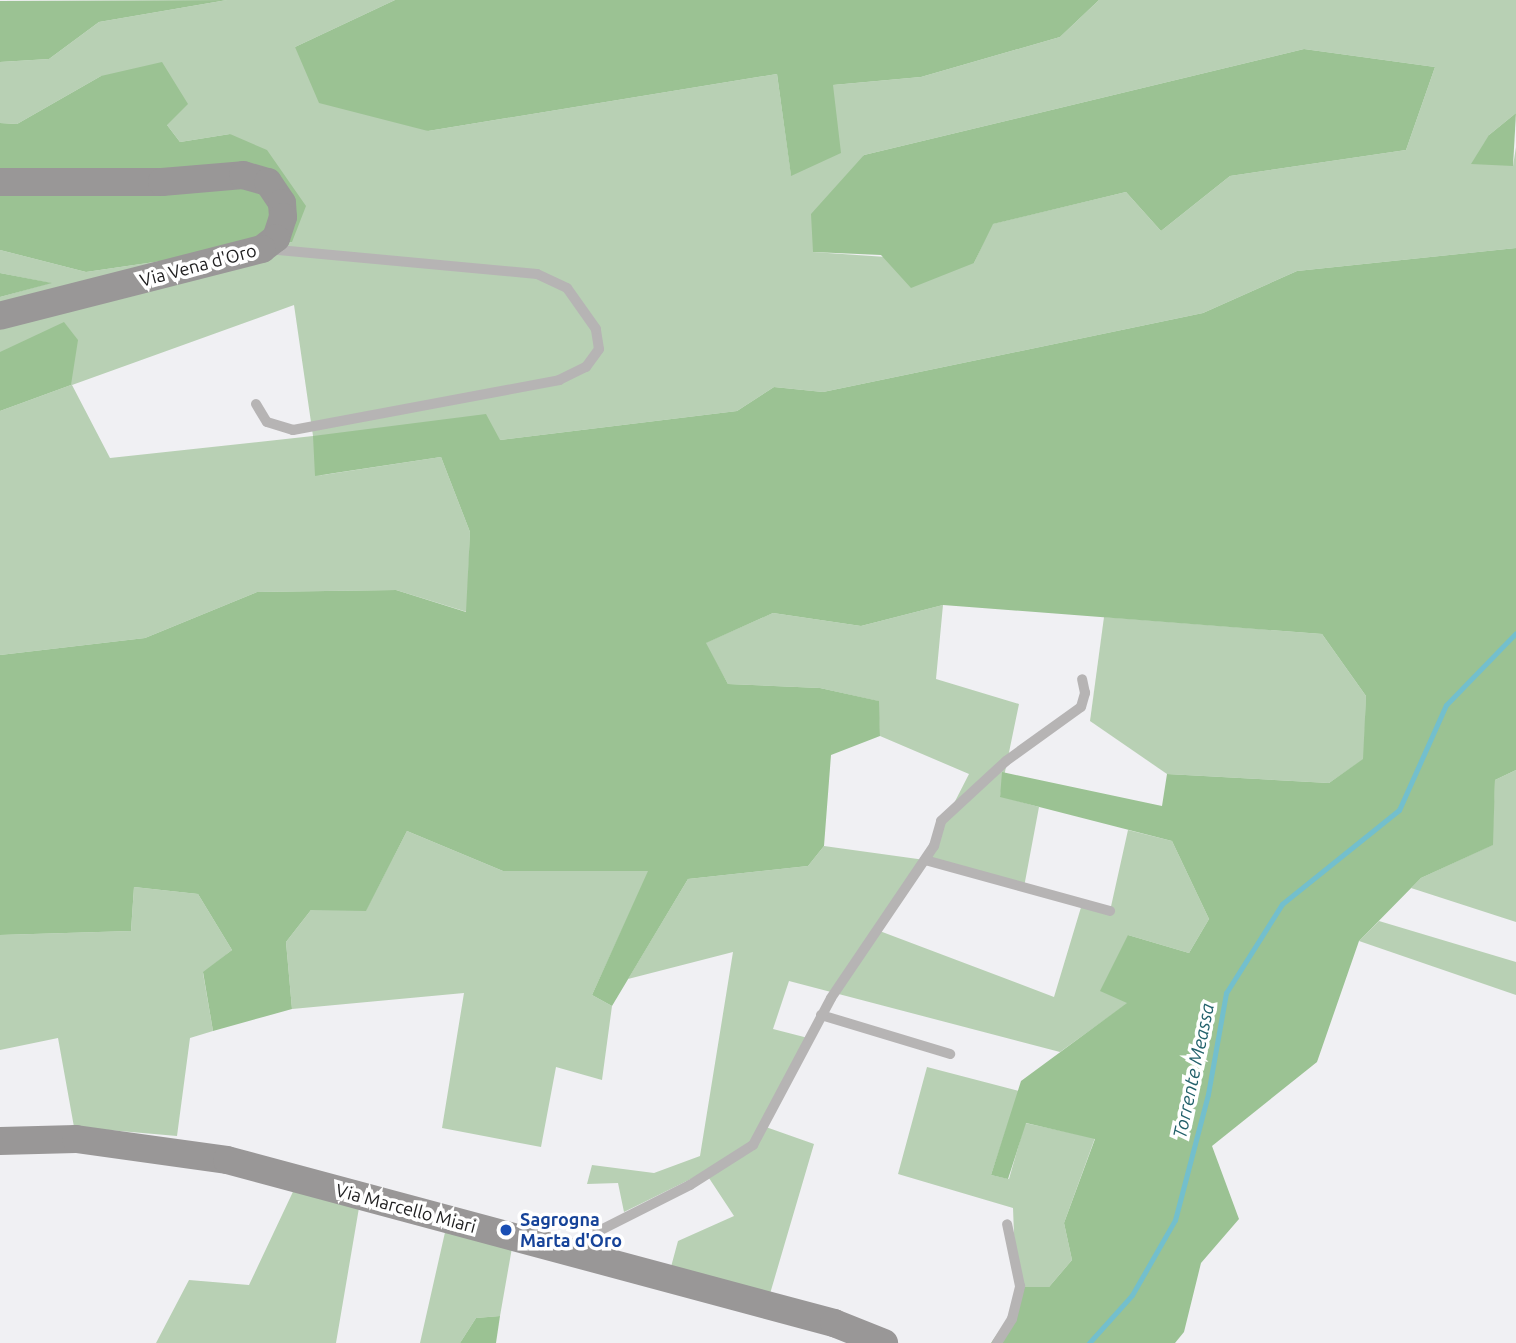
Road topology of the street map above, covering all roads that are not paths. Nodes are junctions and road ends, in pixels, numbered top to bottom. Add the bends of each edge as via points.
1 (0, 182) edge
2 (262, 249) junction
3 (0, 316) edge
4 (256, 404) dead end
5 (1082, 679) dead end
6 (925, 860) junction
7 (1110, 911) dead end
8 (821, 1016) junction
9 (950, 1054) dead end
10 (0, 1141) edge
11 (1007, 1224) dead end
12 (555, 1248) junction
13 (884, 1343) edge
14 (997, 1343) edge

1 - 2 main road, Via Vena d'Oro via 258,177 276,191 283,217 276,238
2 - 3 main road, Via Vena d'Oro
2 - 4 lane via 537,274 567,288 596,328 598,349 586,367 559,380 293,430 267,422
5 - 6 lane via 1081,707 1040,733 959,803 941,821
6 - 7 lane
6 - 8 lane via 859,952
8 - 9 lane
8 - 12 lane via 753,1145 735,1160 582,1242
10 - 12 main road, Via Marcello Miari via 76,1139 177,1149
11 - 14 lane via 1020,1286 1012,1319
12 - 13 main road, Via Marcello Miari via 834,1323

